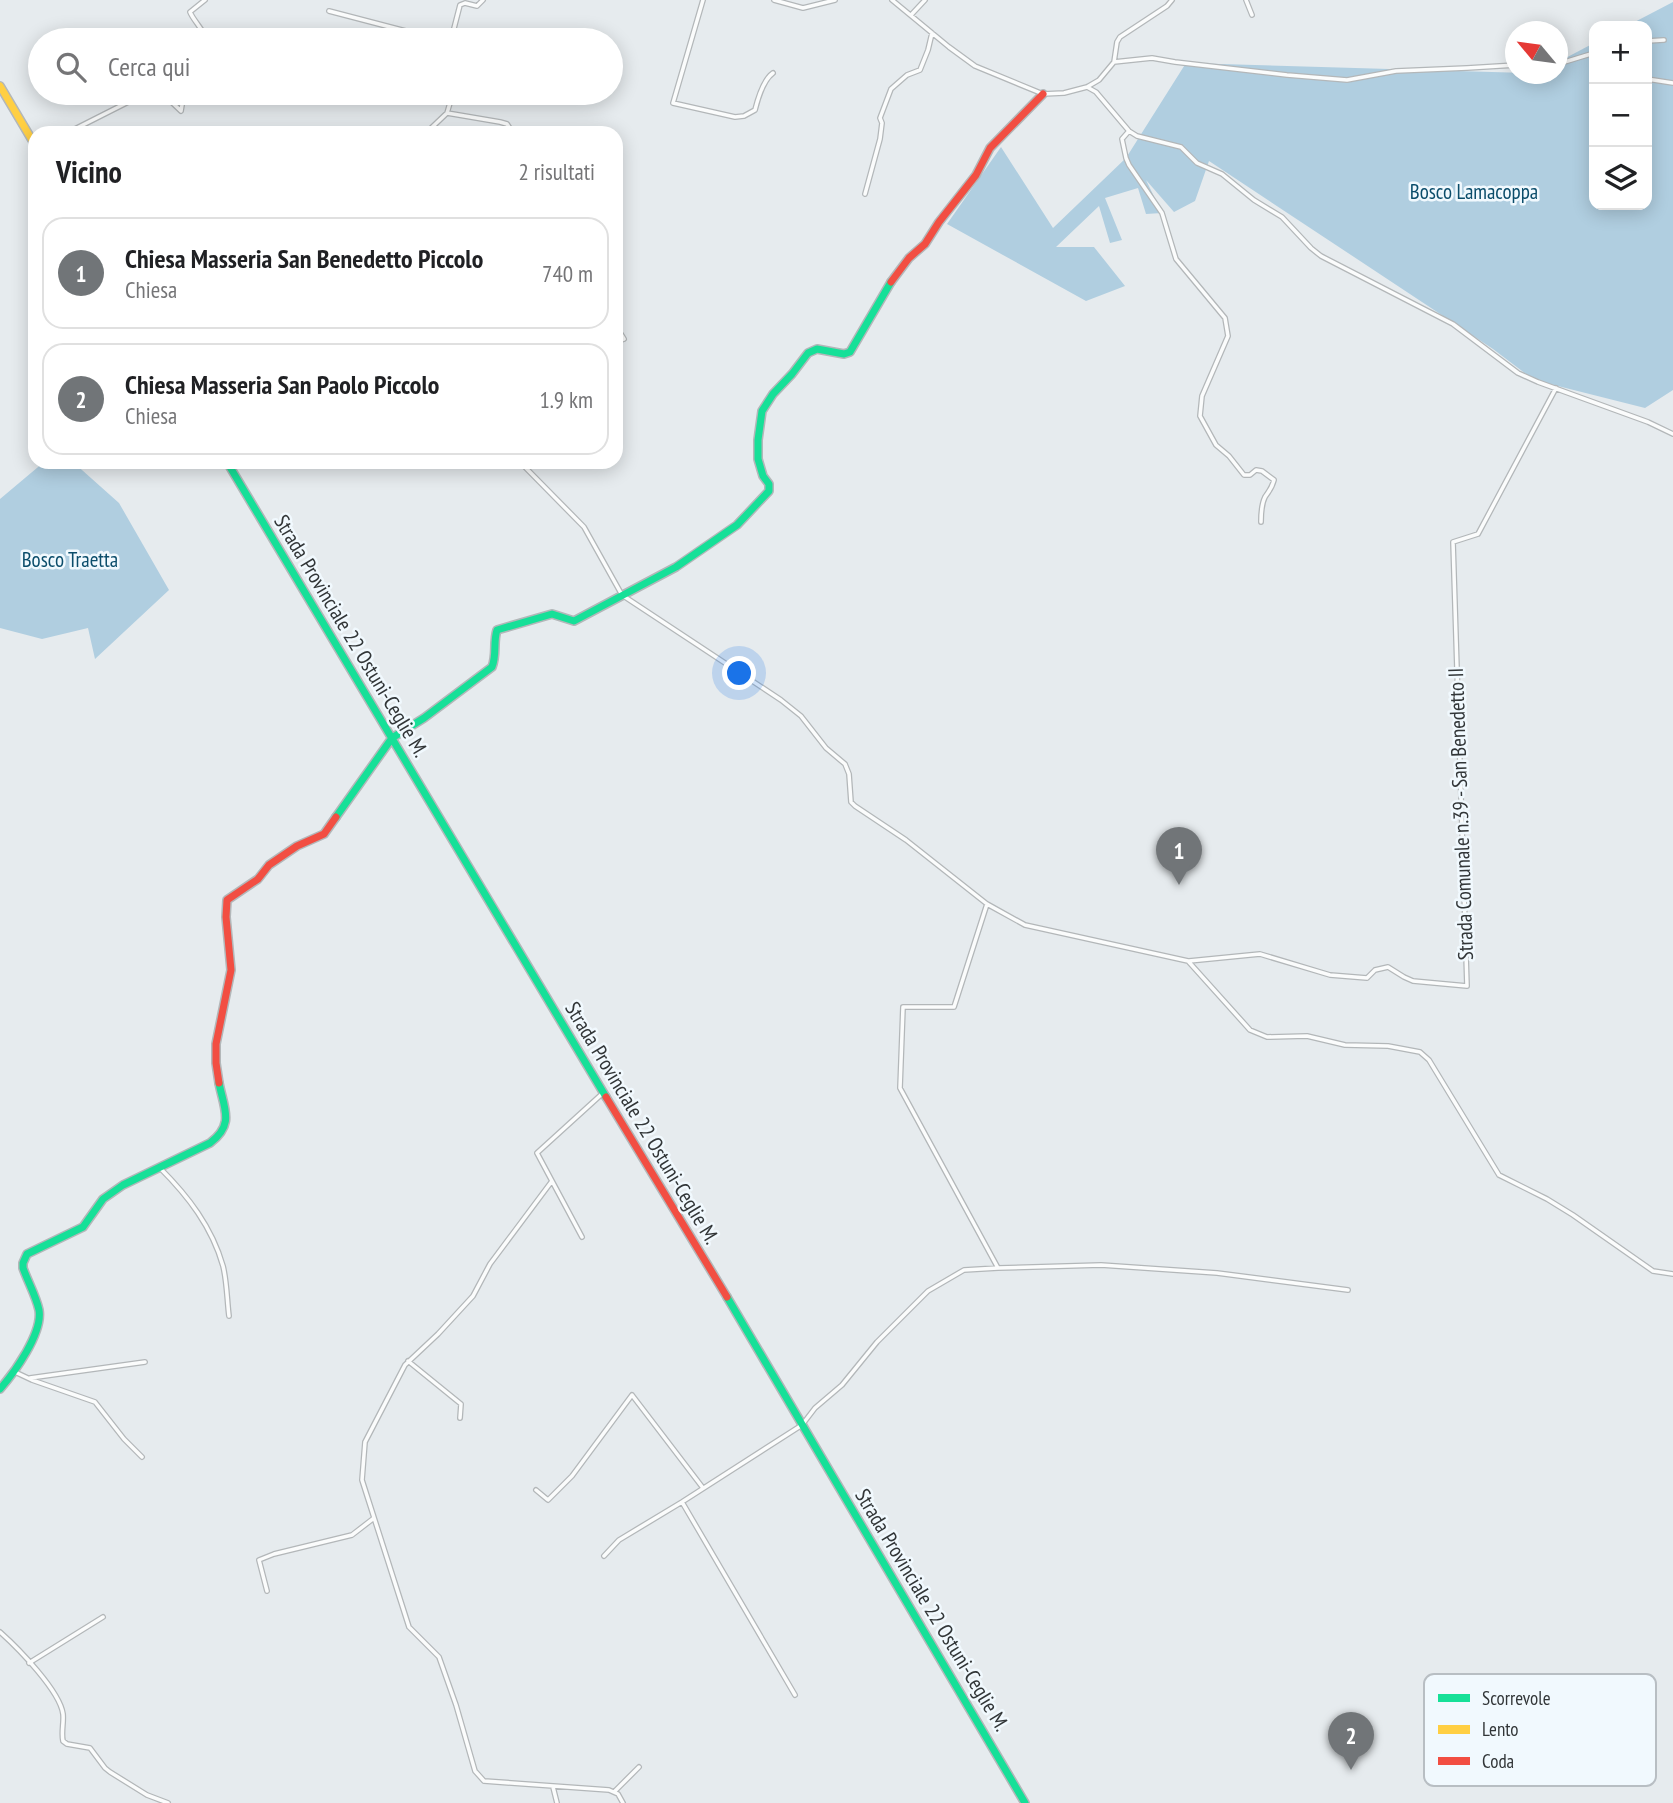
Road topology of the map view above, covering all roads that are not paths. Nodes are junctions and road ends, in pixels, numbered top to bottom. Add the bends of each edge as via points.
1 (205, 0) edge
2 (483, 0) edge
3 (703, 0) edge
4 (774, 0) edge
5 (835, 0) edge
6 (892, 0) edge
7 (925, 0) edge
8 (1172, 0) edge
9 (1246, 0) edge
10 (329, 11) dead end
11 (911, 15) junction
12 (1252, 15) dead end
13 (199, 28) edge
14 (394, 28) edge
15 (454, 28) edge
16 (932, 33) junction
17 (1664, 40) dead end
18 (1652, 41) edge
19 (1589, 55) edge
20 (1568, 61) edge
21 (1114, 62) junction
22 (1505, 66) edge
23 (773, 73) dead end
24 (1652, 80) edge
25 (1673, 83) edge
26 (0, 86) edge
27 (1087, 87) junction
28 (1043, 94) junction
29 (122, 105) edge
30 (449, 105) edge
31 (447, 113) junction
32 (81, 126) edge
33 (433, 126) edge
34 (508, 126) edge
35 (1129, 131) junction
36 (28, 133) edge
37 (865, 194) dead end
38 (1556, 388) junction
39 (1673, 434) edge
40 (231, 469) edge
41 (527, 469) edge
42 (1261, 523) dead end
43 (622, 595) junction
44 (392, 738) junction
45 (987, 904) junction
46 (1188, 961) junction
47 (603, 1093) junction
48 (159, 1167) junction
49 (552, 1181) junction
50 (582, 1237) dead end
51 (998, 1268) junction
52 (1673, 1274) edge
53 (1348, 1290) dead end
54 (229, 1316) dead end
55 (145, 1362) dead end
56 (408, 1362) junction
57 (15, 1372) junction
58 (28, 1378) junction
59 (0, 1389) edge
60 (460, 1418) dead end
61 (802, 1426) junction
62 (142, 1457) dead end
63 (703, 1488) junction
64 (536, 1490) dead end
65 (682, 1502) junction
66 (374, 1518) junction
67 (604, 1556) dead end
68 (267, 1591) dead end
69 (103, 1618) dead end
70 (0, 1632) edge
71 (29, 1663) junction
72 (794, 1695) dead end
73 (639, 1767) dead end
74 (553, 1787) junction
75 (614, 1792) junction
76 (168, 1803) edge
77 (557, 1803) edge
78 (623, 1803) edge
79 (1025, 1803) edge

1 - 13 street via 190,12
2 - 15 street via 477,6 460,5
3 - 23 street via 673,103 744,116 755,110
4 - 5 street via 803,8
6 - 11 street
7 - 11 street
8 - 21 street via 1120,37
9 - 12 street
10 - 14 street
11 - 16 street
16 - 28 street via 975,66
16 - 37 street via 920,70 891,89 880,118 880,139
17 - 18 street
19 - 20 street
21 - 22 street via 1152,58 1347,79 1396,71
21 - 27 street
24 - 25 street
26 - 36 street
27 - 28 street
27 - 35 street
28 - 43 street via 990,148 976,175 925,244 895,275 850,352 817,349 808,353 765,405 757,456 758,468 769,484 766,496 737,525 676,567
29 - 32 street
30 - 31 street
31 - 33 street
31 - 34 street
35 - 38 street via 1181,148 1282,217 1321,256 1453,324 1518,373
35 - 42 street via 1122,139 1126,158 1162,213 1176,259 1225,318 1228,336 1202,396 1199,416 1216,445 1244,475 1256,470 1274,480 1265,497
38 - 39 street
38 - 46 street, Strada Comunale n.39 - San Benedetto II via 1478,534 1453,542 1467,986 1413,981 1388,967 1367,978 1330,975 1260,954
40 - 44 street, Strada Provinciale 22 Ostuni-Ceglie M.
41 - 43 street via 584,527
43 - 44 street via 574,621 552,614 497,630 492,667
43 - 45 street via 781,699 845,764 855,806
44 - 47 street, Strada Provinciale 22 Ostuni-Ceglie M.
44 - 48 street via 324,834 269,865 258,879 227,900 231,972 216,1044 226,1127 210,1143
45 - 46 street via 1025,925
45 - 51 street via 954,1007 902,1007 900,1088
46 - 52 street via 1250,1030 1267,1037 1307,1036 1345,1045 1420,1052 1499,1175 1573,1215 1653,1271
47 - 49 street via 537,1153
47 - 61 street, Strada Provinciale 22 Ostuni-Ceglie M.
48 - 54 street via 193,1204 214,1240 224,1268
48 - 57 street via 103,1199 83,1227 27,1254 23,1268 40,1311 39,1324
49 - 50 street
49 - 56 street via 490,1265 473,1296
51 - 53 street via 1140,1268
51 - 61 street via 964,1269 928,1291
55 - 58 street
56 - 60 street via 461,1404
56 - 66 street via 365,1442 362,1480
57 - 58 street
57 - 59 street
58 - 62 street via 95,1402
61 - 63 street
61 - 79 street, Strada Provinciale 22 Ostuni-Ceglie M.
63 - 64 street via 632,1395 572,1476 548,1500
63 - 65 street
65 - 67 street via 619,1540
65 - 72 street
66 - 68 street via 352,1535 259,1560
66 - 74 street via 409,1627 439,1657 475,1771 484,1781
69 - 71 street
70 - 71 street
71 - 76 street via 58,1701 63,1741 90,1748 104,1768
73 - 75 street
74 - 75 street
74 - 77 street
75 - 78 street

